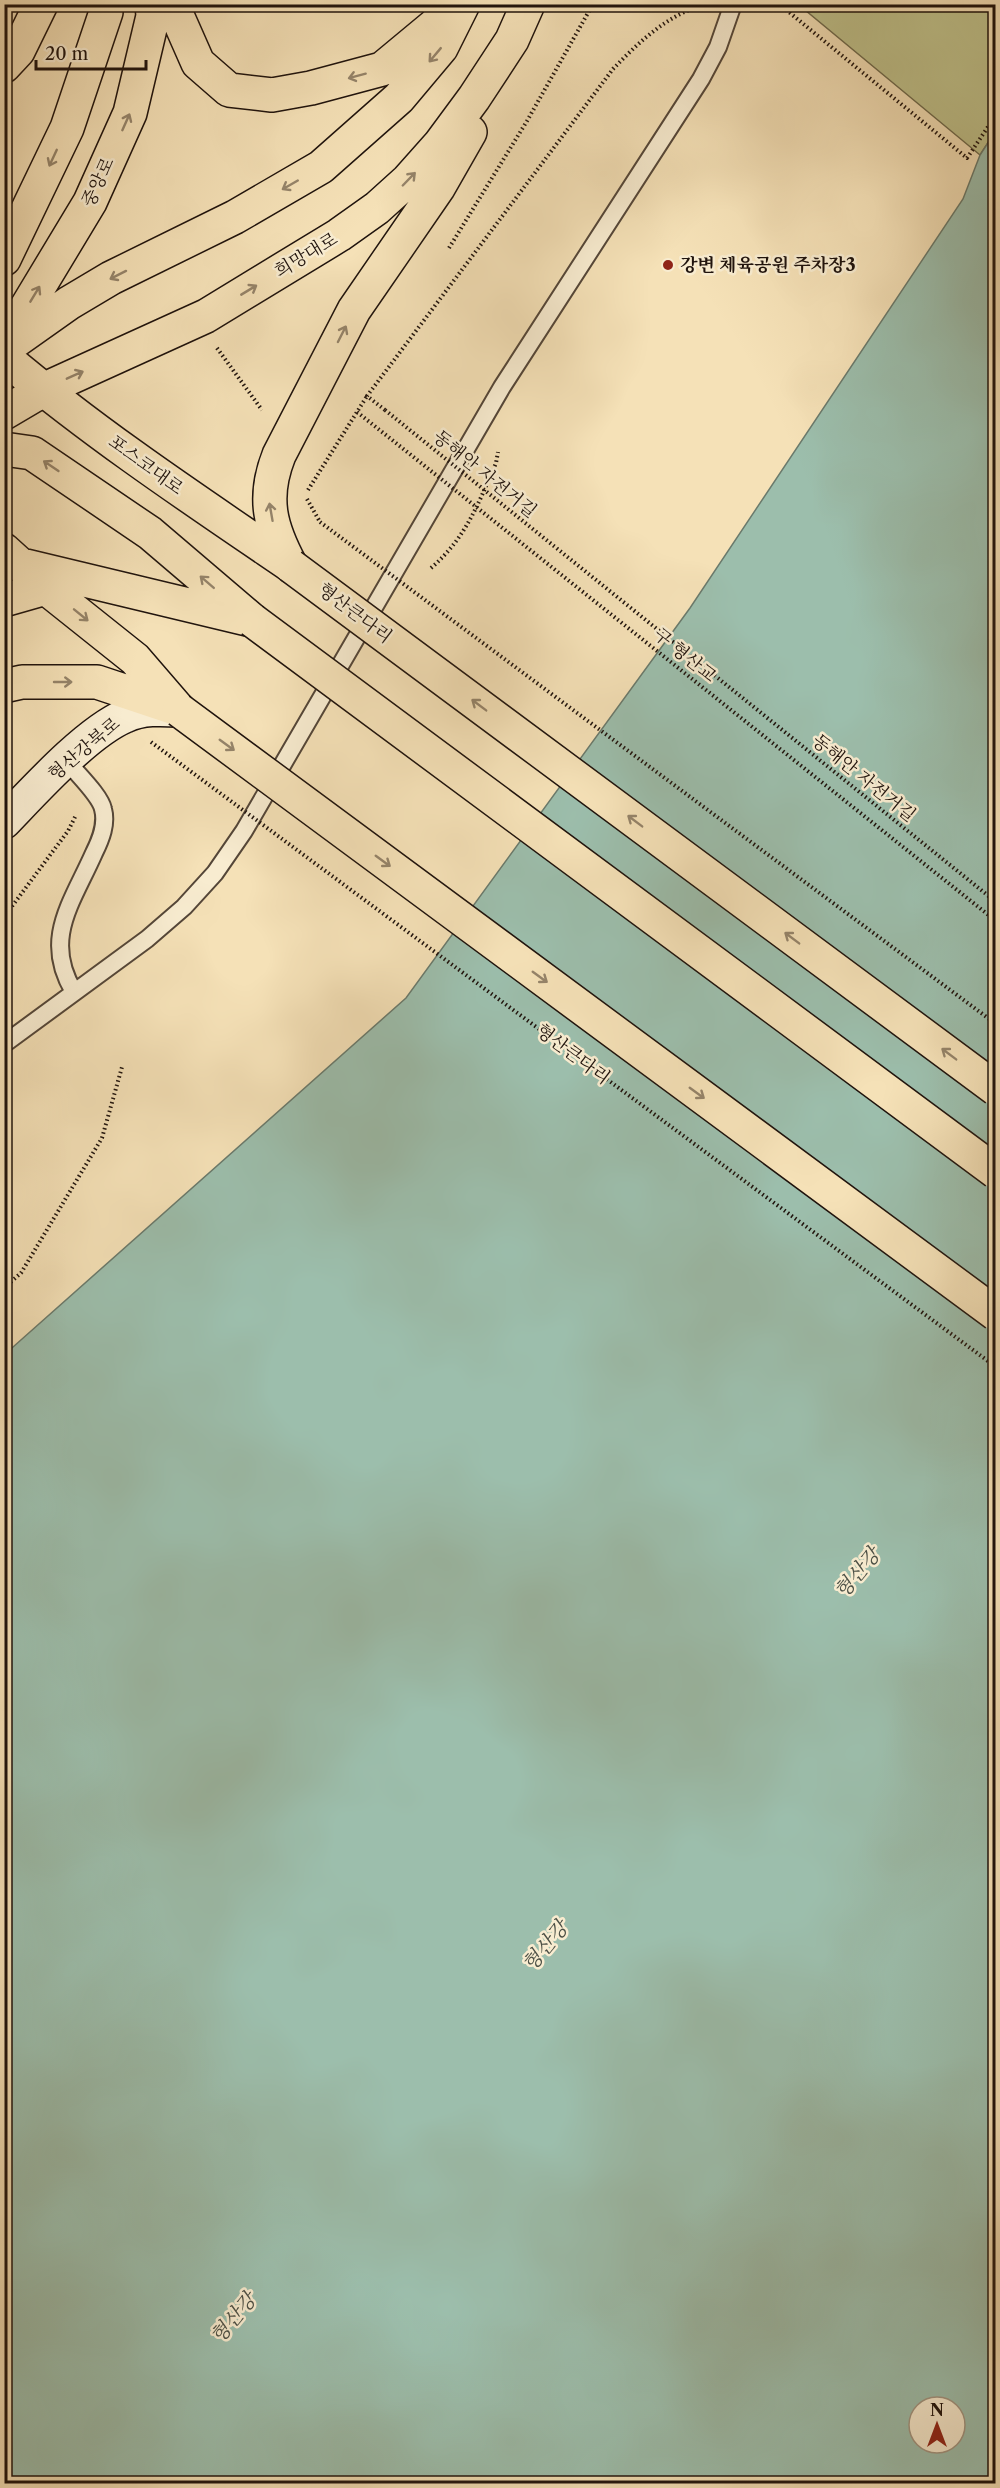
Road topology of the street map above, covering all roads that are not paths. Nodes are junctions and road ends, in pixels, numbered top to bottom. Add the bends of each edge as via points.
1 (41, 4) edge
2 (106, 4) edge
3 (152, 4) edge
4 (172, 4) edge
5 (453, 4) edge
6 (463, 4) edge
7 (528, 4) edge
8 (733, 4) edge
9 (512, 40) junction
10 (4, 66) edge
11 (4, 258) edge
12 (4, 344) edge
13 (4, 349) edge
14 (4, 357) edge
15 (43, 390) junction
16 (4, 413) edge
17 (4, 449) edge
18 (13, 557) edge
19 (291, 566) junction
20 (46, 588) junction
21 (4, 600) edge
22 (252, 620) junction
23 (4, 686) edge
24 (180, 710) junction
25 (67, 761) junction
26 (4, 822) edge
27 (74, 992) junction
28 (4, 1044) edge
29 (996, 1089) edge
30 (996, 1172) edge
31 (996, 1314) edge

1 - 10 main road via 18,51
2 -> 11 main road via 67,128
12 -> 3 main road, 중앙로 via 90,202 130,113 153,16
5 -> 4 main road via 435,26 382,69 272,95 229,90 198,63
6 -> 13 main road via 441,48 399,98 321,167 235,217 111,278
7 - 9 main road, 희망대로
8 - 27 lane via 718,47 701,79 502,387 244,831 215,873 184,907
15 -> 9 main road, 희망대로 via 206,316 377,208 440,144
19 -> 9 main road via 276,538 269,497 271,475 279,455 354,310 438,188 475,123
14 - 15 main road, 포스코대로
15 - 16 main road, 희망대로
15 - 19 main road, 포스코대로
22 -> 17 main road via 140,526 32,453
18 - 20 main road
18 - 22 main road
29 -> 19 main road, 형산큰다리, bridge
20 - 21 main road
20 -> 24 main road via 135,659
22 - 30 main road, bridge
23 -> 24 main road via 22,682 97,682
24 - 25 main road, 형산강북로 via 127,715 108,724
24 -> 31 main road, bridge
25 - 26 main road, 형산강북로
25 - 27 lane via 103,806 105,821 102,837 63,924 60,958 64,976
27 - 28 lane

